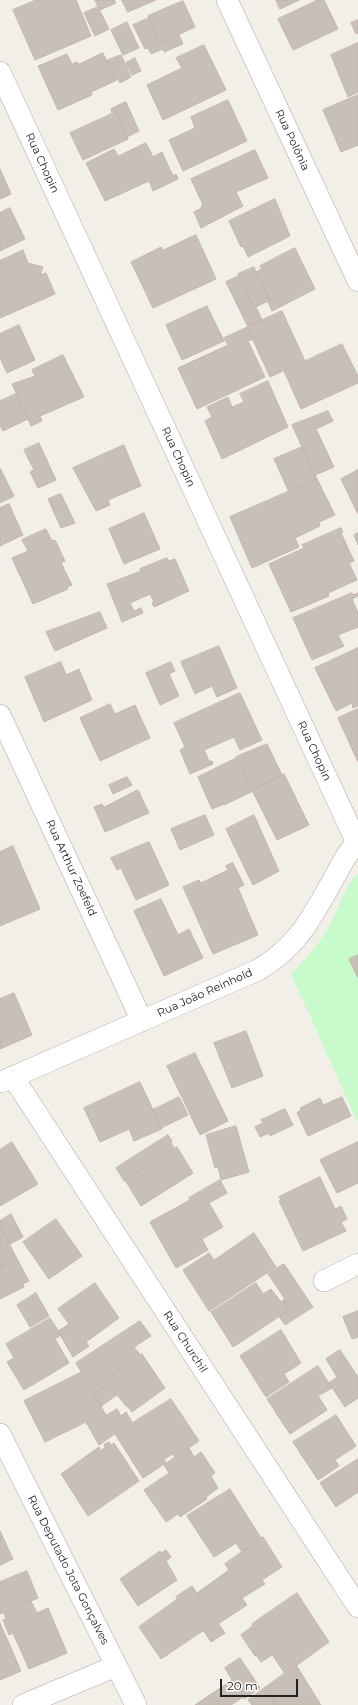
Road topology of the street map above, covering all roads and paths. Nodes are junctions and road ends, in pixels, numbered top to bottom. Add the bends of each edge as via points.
1 (226, 0) edge
2 (0, 72) edge
3 (358, 281) edge
4 (0, 715) edge
5 (357, 842) edge
6 (142, 1021) junction
7 (6, 1080) edge
8 (358, 1264) edge
9 (324, 1281) dead end
10 (0, 1434) edge
11 (358, 1607) edge
12 (116, 1666) junction
13 (23, 1705) edge
14 (136, 1705) edge

1 - 3 street, Rua Polônia
2 - 5 street, Rua Chopin
4 - 6 street, Rua Arthur Zoefeld
5 - 6 street, Rua João Reinhold via 307,925 276,959 258,970
6 - 7 street, Rua João Reinhold
7 - 11 street, Rua Churchil
8 - 9 street
10 - 12 street, Rua Deputado Jota Gonçalves
12 - 13 street
12 - 14 street, Rua Deputado Jota Gonçalves

